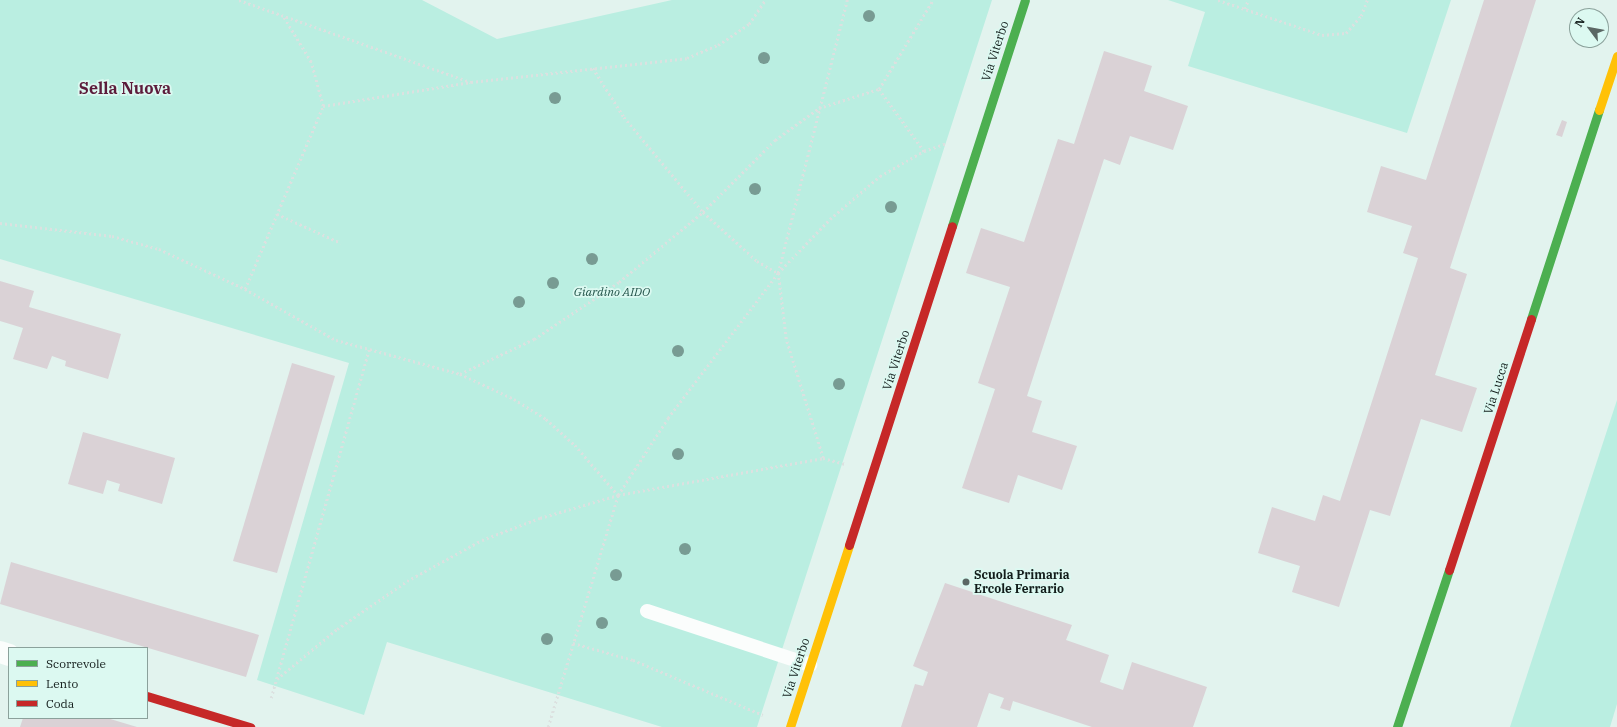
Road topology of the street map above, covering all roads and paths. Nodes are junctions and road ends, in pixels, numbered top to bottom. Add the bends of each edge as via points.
1 (239, 0) edge
2 (765, 0) edge
3 (847, 0) edge
4 (933, 0) edge
5 (1025, 0) edge
6 (1218, 0) edge
7 (1248, 0) edge
8 (1367, 0) edge
9 (1245, 9) junction
10 (284, 17) junction
11 (1617, 56) edge
12 (593, 68) junction
13 (471, 82) junction
14 (879, 89) junction
15 (323, 106) junction
16 (818, 108) junction
17 (948, 143) dead end
18 (924, 151) junction
19 (703, 212) junction
20 (277, 214) junction
21 (0, 223) edge
22 (342, 243) dead end
23 (778, 273) junction
24 (245, 289) junction
25 (369, 350) junction
26 (460, 374) junction
27 (823, 458) junction
28 (845, 464) dead end
29 (618, 496) junction
30 (647, 611) dead end
31 (573, 643) junction
32 (810, 665) junction
33 (277, 679) junction
34 (148, 696) edge
35 (271, 698) dead end
36 (763, 715) dead end
37 (250, 727) edge
38 (548, 727) edge
39 (790, 727) edge
40 (1397, 727) edge

1 - 10 path
2 - 12 path via 749,24 718,45 687,58
3 - 16 path
4 - 14 path
5 - 32 street, Via Viterbo
6 - 9 path
7 - 9 path
8 - 9 path via 1362,16 1346,33 1322,34
10 - 13 path
10 - 15 path via 311,62
11 - 40 street, Via Lucca
12 - 13 path
12 - 19 path via 629,123
13 - 15 path
14 - 16 path
14 - 18 path
15 - 20 path
16 - 19 path via 776,140
16 - 23 path
17 - 18 path
18 - 23 path via 880,176 830,219
19 - 23 path via 757,261
19 - 26 path via 606,291 534,339
20 - 22 path
20 - 24 path
21 - 24 path via 119,238 159,249
23 - 27 path via 786,339
23 - 29 path via 668,418
24 - 25 path via 336,340
25 - 26 path
25 - 33 path
26 - 29 path via 514,399 546,419 575,445
27 - 28 path
27 - 29 path
29 - 31 path
29 - 33 path via 540,518 482,540 394,590 337,629
30 - 32 lane
31 - 36 path via 633,660
31 - 38 path
32 - 39 street, Via Viterbo
33 - 35 path
34 - 37 street

